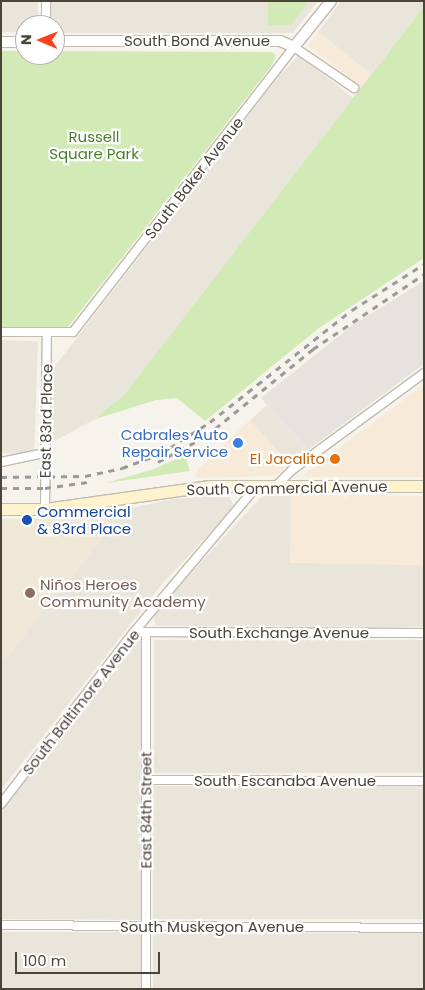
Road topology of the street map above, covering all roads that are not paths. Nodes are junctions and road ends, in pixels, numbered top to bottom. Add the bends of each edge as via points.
1 (46, 1) edge
2 (331, 1) edge
3 (46, 15) edge
4 (1, 42) edge
5 (15, 42) edge
6 (65, 42) edge
7 (294, 47) junction
8 (354, 88) dead end
9 (1, 332) edge
10 (47, 332) junction
11 (424, 373) edge
12 (45, 453) junction
13 (1, 462) edge
14 (258, 485) junction
15 (277, 485) junction
16 (424, 486) edge
17 (45, 509) junction
18 (1, 510) edge
19 (134, 632) junction
20 (146, 632) junction
21 (424, 633) edge
22 (146, 780) junction
23 (424, 781) edge
24 (1, 804) edge
25 (1, 926) edge
26 (146, 926) junction
27 (424, 928) edge
28 (146, 989) edge

1 - 3 street
2 - 7 street, South Baker Avenue
4 - 5 street
6 - 7 street, South Bond Avenue via 280,41
7 - 8 street, South Bond Avenue
7 - 10 street, South Baker Avenue via 74,332
9 - 10 street
10 - 12 street, East 83rd Place
11 - 15 street via 292,470
12 - 13 street
12 - 17 street, East 83rd Place
14 - 15 main road, South Commercial Avenue
14 - 17 main road, South Commercial Avenue via 192,488
14 - 19 street, South Baltimore Avenue
15 - 16 main road, South Commercial Avenue
17 - 18 main road, South Commercial Avenue
19 - 20 street, South Exchange Avenue
19 - 24 street, South Baltimore Avenue
20 - 21 street, South Exchange Avenue
20 - 22 street, East 84th Street
22 - 23 street, South Escanaba Avenue
22 - 26 street, East 84th Street
25 - 26 street, South Muskegon Avenue
26 - 27 street, South Muskegon Avenue
26 - 28 street, East 84th Street

